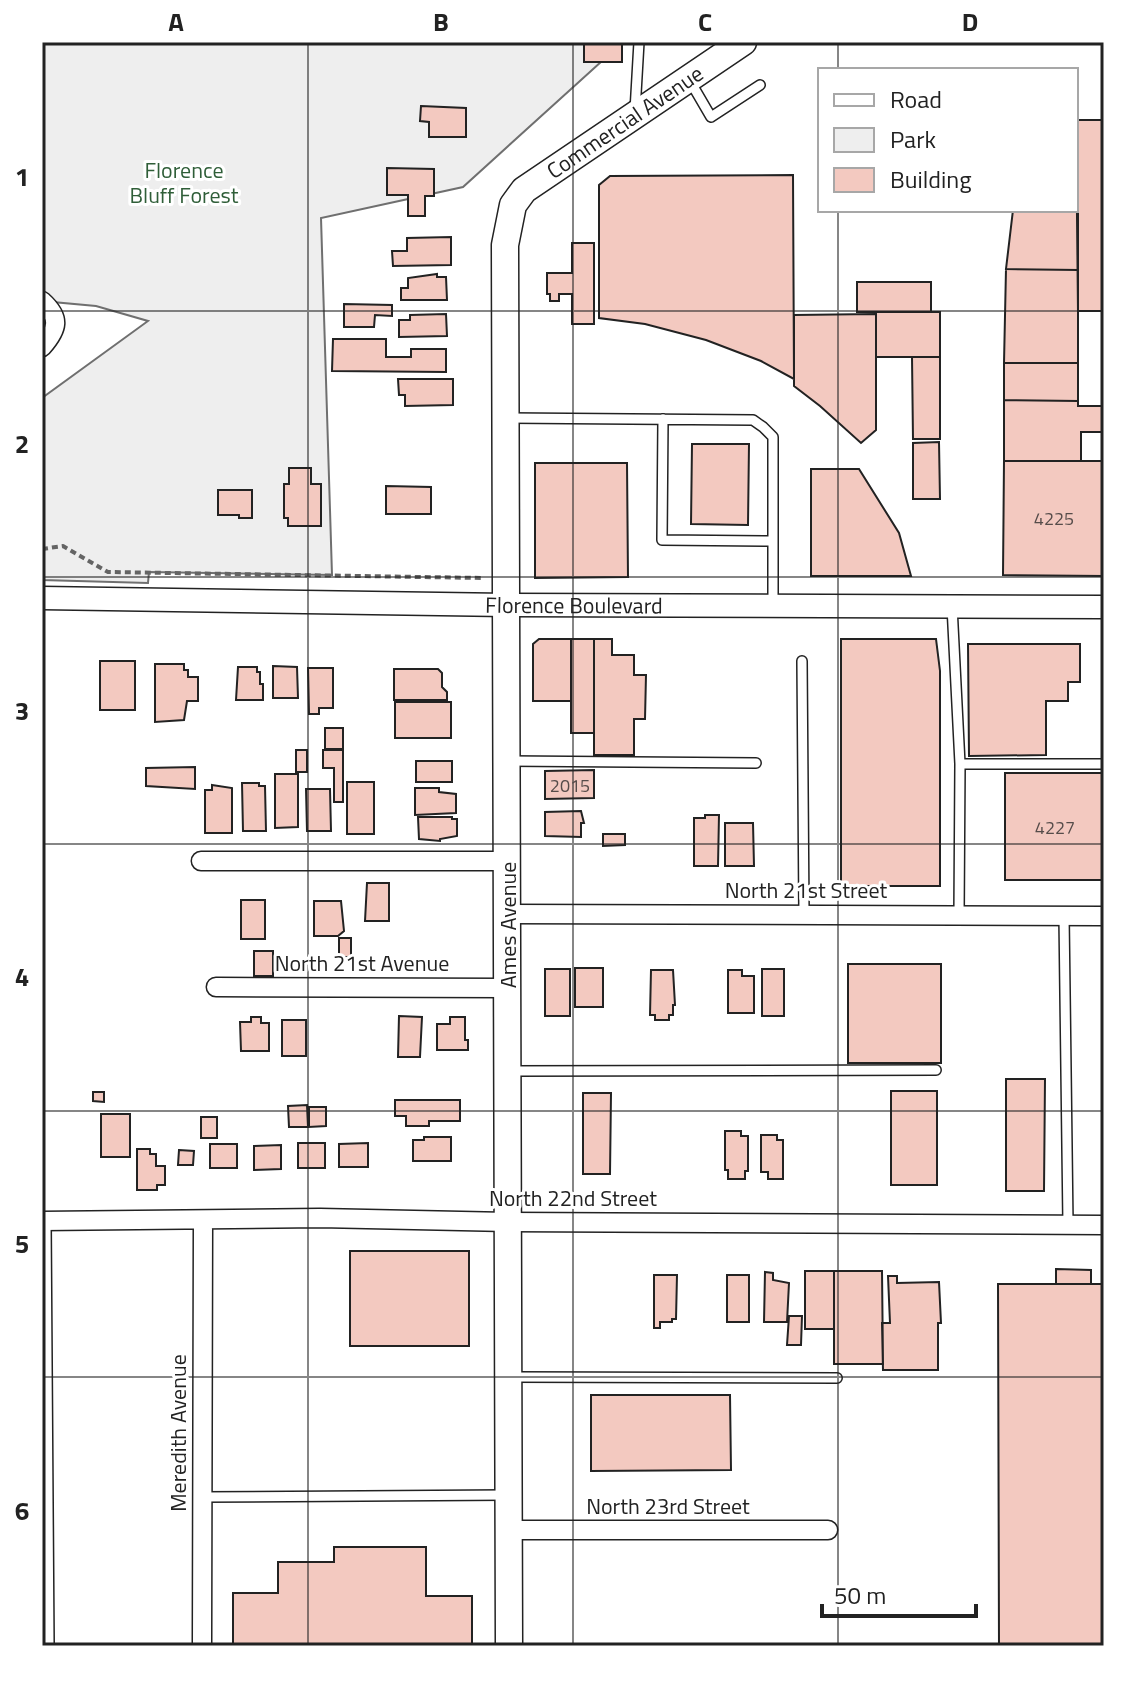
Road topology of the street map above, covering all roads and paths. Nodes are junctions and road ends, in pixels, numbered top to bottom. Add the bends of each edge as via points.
1 (639, 42) edge
2 (743, 42) edge
3 (688, 78) junction
4 (760, 85) dead end
5 (635, 114) junction
6 (513, 205) joint
7 (42, 301) edge
8 (42, 347) edge
9 (505, 418) junction
10 (663, 419) junction
11 (773, 541) junction
12 (42, 549) edge
13 (506, 578) junction
14 (42, 598) edge
15 (507, 605) junction
16 (773, 606) junction
17 (952, 606) junction
18 (1104, 607) edge
19 (802, 661) dead end
20 (507, 761) junction
21 (756, 763) dead end
22 (960, 764) junction
23 (1104, 764) edge
24 (201, 861) dead end
25 (507, 861) junction
26 (508, 914) junction
27 (804, 914) junction
28 (959, 915) junction
29 (1064, 916) junction
30 (1104, 916) edge
31 (216, 987) dead end
32 (508, 988) junction
33 (936, 1070) dead end
34 (509, 1071) junction
35 (203, 1220) junction
36 (44, 1221) edge
37 (508, 1222) junction
38 (1068, 1224) junction
39 (1104, 1225) edge
40 (508, 1377) junction
41 (837, 1378) dead end
42 (508, 1495) junction
43 (202, 1497) junction
44 (509, 1530) junction
45 (828, 1530) dead end
46 (49, 1646) edge
47 (202, 1646) edge
48 (509, 1646) edge

1 - 5 lane
2 - 3 main road, Commercial Avenue
3 - 4 lane via 711,117
3 - 5 main road, Commercial Avenue
5 - 6 main road, Commercial Avenue via 524,190
6 - 9 main road, Ames Avenue via 504,270
7 - 8 street via 56,317
9 - 10 lane
9 - 13 main road, Ames Avenue
10 - 11 lane via 753,420 773,437
10 - 11 lane via 662,540
11 - 16 lane
12 - 13 path via 63,546 108,572
13 - 15 main road, Ames Avenue
14 - 15 street, Florence Boulevard
15 - 16 street, Florence Boulevard
15 - 20 main road, Ames Avenue
16 - 17 street, Florence Boulevard
17 - 18 street, Florence Boulevard
17 - 22 lane
19 - 27 lane
20 - 21 lane
20 - 25 main road, Ames Avenue
22 - 23 lane
22 - 28 lane
24 - 25 street
25 - 26 main road, Ames Avenue
26 - 27 street, North 21st Street
26 - 32 main road, Ames Avenue
27 - 28 street, North 21st Street
28 - 29 street, North 21st Street
29 - 30 street, North 21st Street
29 - 38 lane
31 - 32 street, North 21st Avenue
32 - 34 main road, Ames Avenue
33 - 34 lane
34 - 37 main road, Ames Avenue
35 - 36 street, North 22nd Street
35 - 37 street, North 22nd Street
35 - 43 street, Meredith Avenue
36 - 46 lane
37 - 38 street, North 22nd Street
37 - 40 main road, Ames Avenue
38 - 39 street, North 22nd Street
40 - 41 lane
40 - 42 main road, Ames Avenue
42 - 43 lane
42 - 44 main road, Ames Avenue
43 - 47 street, Meredith Avenue
44 - 45 street, North 23rd Street
44 - 48 main road, Ames Avenue

